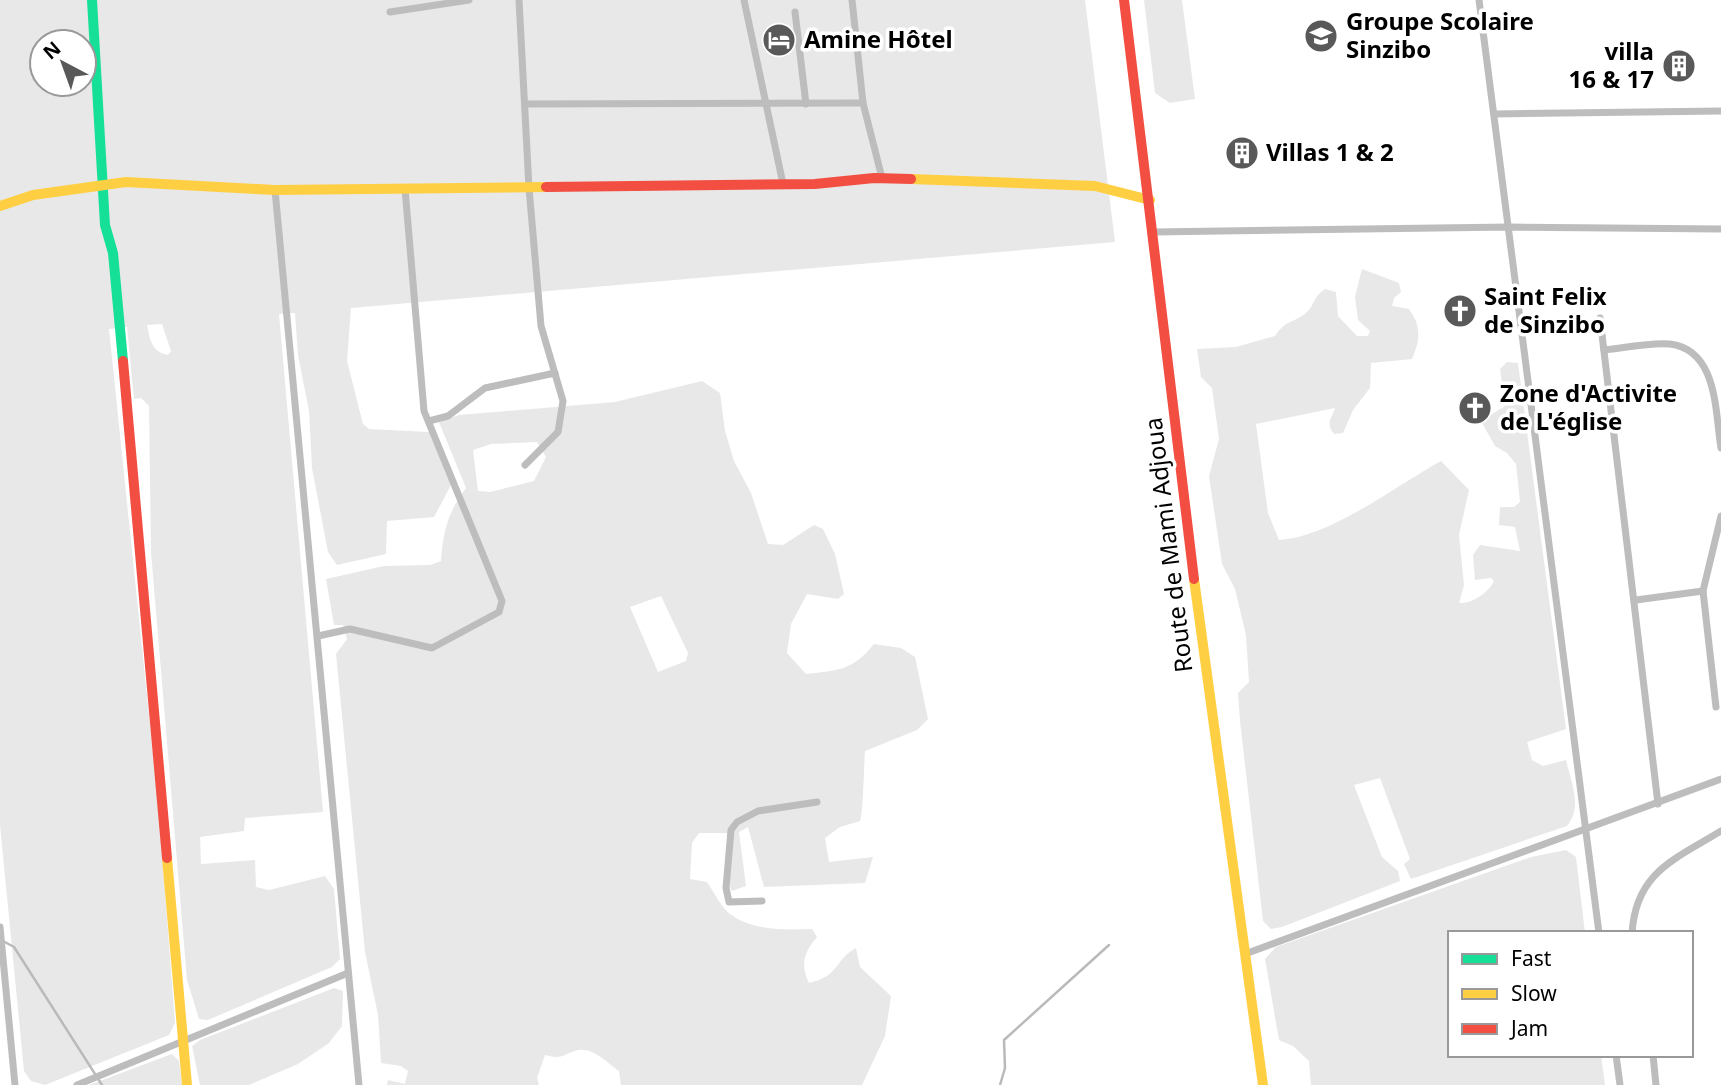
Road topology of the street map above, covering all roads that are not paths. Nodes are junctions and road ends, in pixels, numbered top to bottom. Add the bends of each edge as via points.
1 (92, 0) edge
2 (469, 0) edge
3 (519, 0) edge
4 (744, 0) edge
5 (852, 0) edge
6 (1124, 0) edge
7 (1479, 0) edge
8 (390, 12) dead end
9 (795, 12) dead end
10 (863, 103) junction
11 (526, 104) junction
12 (767, 104) junction
13 (806, 104) junction
14 (1721, 111) edge
15 (1494, 114) junction
16 (882, 178) junction
17 (102, 184) junction
18 (783, 184) junction
19 (529, 188) junction
20 (405, 189) junction
21 (275, 190) junction
22 (1150, 200) junction
23 (0, 206) edge
24 (1510, 226) junction
25 (1721, 229) edge
26 (1154, 232) junction
27 (1600, 318) dead end
28 (1604, 350) junction
29 (555, 373) junction
30 (429, 421) junction
31 (1721, 448) edge
32 (525, 465) dead end
33 (1721, 516) edge
34 (1703, 591) junction
35 (1636, 600) junction
36 (318, 636) junction
37 (1717, 686) edge
38 (1716, 707) dead end
39 (1721, 779) edge
40 (817, 802) dead end
41 (1658, 804) junction
42 (1585, 830) junction
43 (1721, 831) edge
44 (762, 901) dead end
45 (0, 927) edge
46 (1599, 931) edge
47 (1632, 931) edge
48 (1245, 954) junction
49 (348, 973) junction
50 (183, 1042) junction
51 (1616, 1057) edge
52 (1653, 1057) edge
53 (15, 1085) edge
54 (77, 1085) edge
55 (187, 1085) edge
56 (359, 1085) edge
57 (1262, 1085) edge
58 (1620, 1085) edge
59 (1656, 1085) edge

1 - 17 street
2 - 8 street
3 - 11 street
4 - 12 street
5 - 10 street
6 - 22 street, Route de Mami Adjoua
7 - 15 street
9 - 13 street
10 - 13 street
10 - 16 street
11 - 12 street
11 - 19 street
12 - 13 street
12 - 18 street
14 - 15 street
15 - 24 street
16 - 18 street
16 - 22 street via 1096,186
17 - 21 street
17 - 23 street via 33,195
17 - 50 street via 113,253
18 - 19 street
19 - 20 street
19 - 29 street via 541,326
20 - 21 street
20 - 30 street via 424,411
21 - 36 street
22 - 26 street, Route de Mami Adjoua
24 - 25 street
24 - 26 street
24 - 42 street
26 - 48 street, Route de Mami Adjoua via 1208,693
27 - 28 street
28 - 31 street via 1671,344 1691,352 1708,368
28 - 35 street
29 - 30 street via 485,388 448,416
29 - 32 street via 563,401 558,432
30 - 36 street via 502,601 499,612 432,648 350,629
33 - 34 street
34 - 35 street
34 - 37 street
35 - 41 street
36 - 49 street
37 - 38 street
39 - 41 street
40 - 44 street via 758,811 731,830 729,902
41 - 42 street
42 - 46 street
42 - 48 street
43 - 47 street via 1666,865 1647,883 1636,898
45 - 53 street
48 - 57 street, Route de Mami Adjoua
49 - 50 street
49 - 56 street
50 - 54 street
50 - 55 street
51 - 58 street
52 - 59 street

